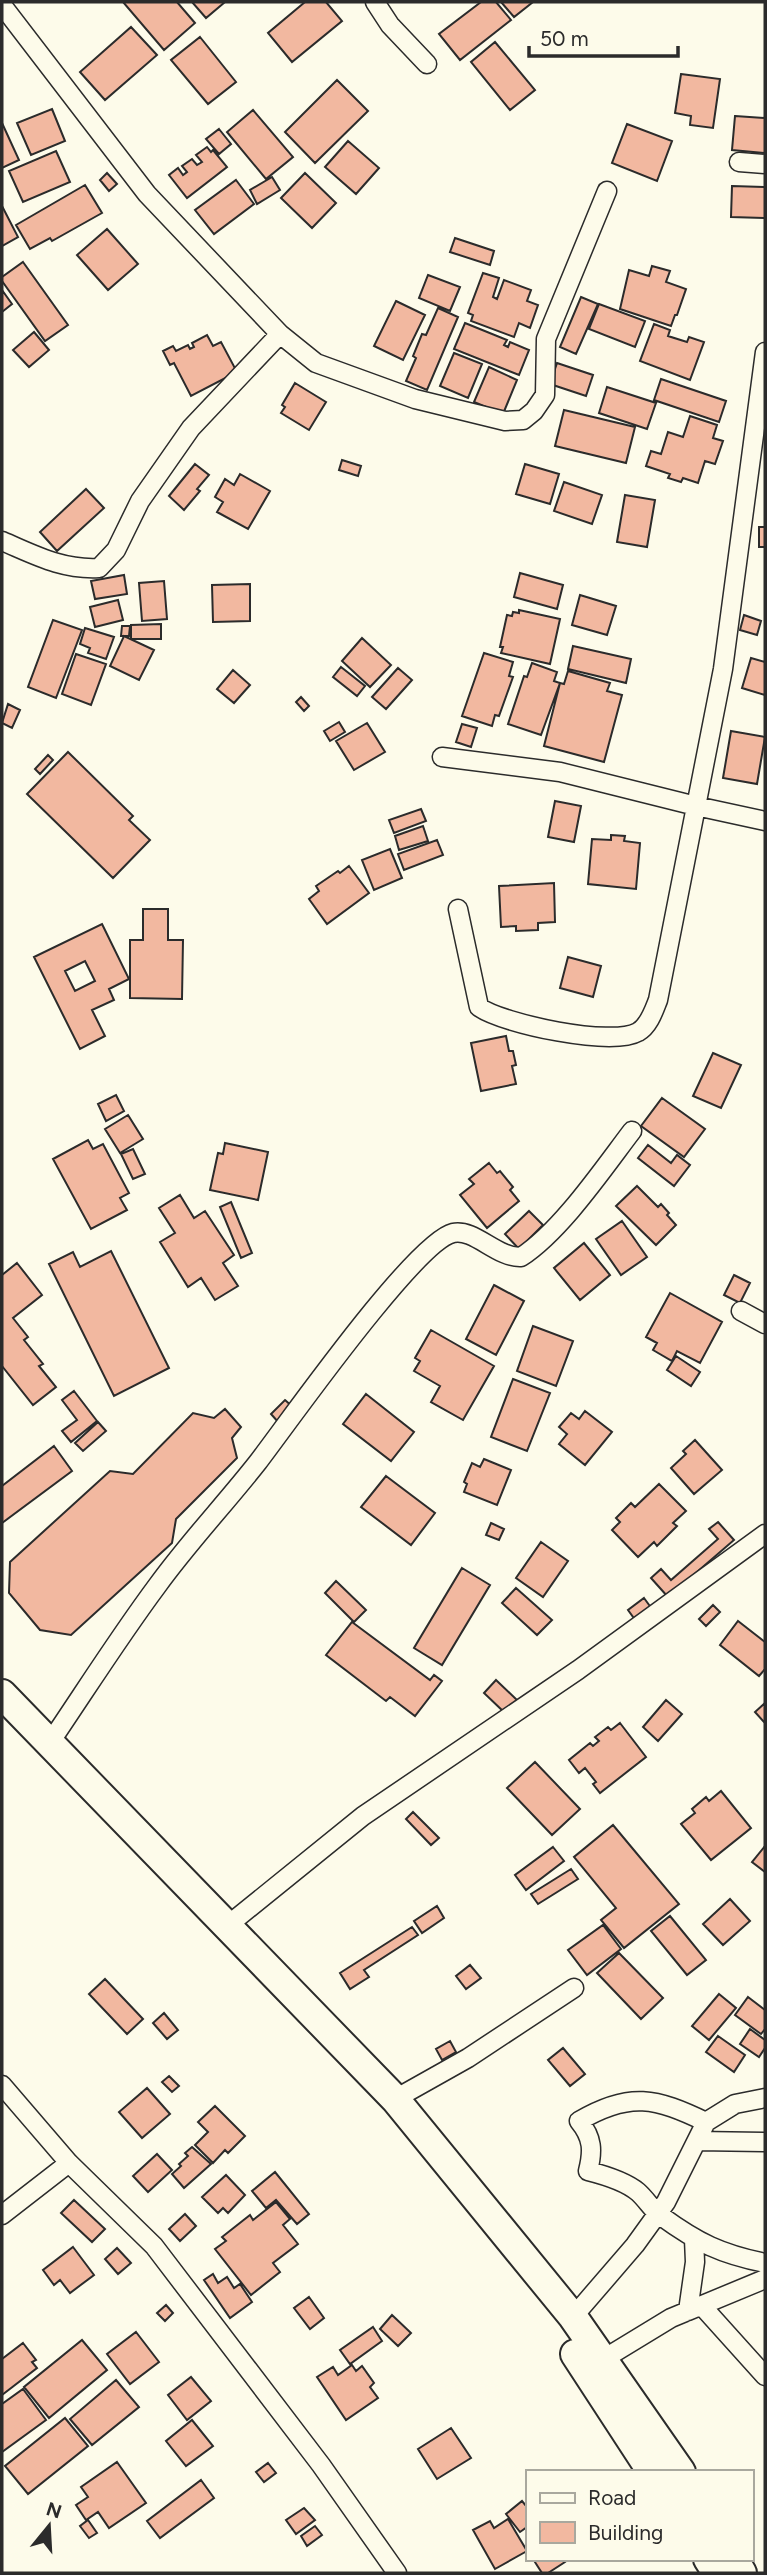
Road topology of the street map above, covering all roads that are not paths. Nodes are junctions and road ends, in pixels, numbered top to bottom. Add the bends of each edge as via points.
1 (375, 2) edge
2 (2, 5) edge
3 (427, 64) dead end
4 (738, 162) dead end
5 (765, 164) edge
6 (607, 191) dead end
7 (279, 334) junction
8 (765, 352) edge
9 (2, 541) edge
10 (442, 757) dead end
11 (696, 806) junction
12 (765, 821) edge
13 (458, 909) dead end
14 (632, 1131) dead end
15 (741, 1311) dead end
16 (765, 1324) edge
17 (765, 1534) edge
18 (2, 1694) edge
19 (2, 1719) edge
20 (49, 1744) junction
21 (227, 1926) junction
22 (574, 1988) dead end
23 (2, 2085) edge
24 (765, 2098) edge
25 (395, 2099) junction
26 (706, 2122) junction
27 (697, 2141) junction
28 (765, 2142) edge
29 (69, 2163) junction
30 (657, 2214) junction
31 (2, 2215) edge
32 (694, 2239) junction
33 (765, 2263) edge
34 (765, 2278) edge
35 (695, 2308) junction
36 (573, 2317) junction
37 (602, 2360) junction
38 (765, 2376) edge
39 (651, 2470) edge
40 (680, 2470) edge
41 (397, 2573) edge

1 - 3 street
2 - 7 street via 147,194
4 - 5 street
6 - 7 street via 546,339 545,395 523,420 505,421 403,394 316,363
7 - 9 street via 191,428 140,501 116,550 99,568 58,565
8 - 11 street via 723,669
10 - 11 street via 559,772
11 - 12 street
11 - 13 street via 658,1000 639,1032 617,1037 576,1034 489,1014 479,1007
14 - 20 street via 578,1200 521,1257 503,1254 466,1233 454,1233 442,1238 407,1272 158,1585
15 - 16 street
17 - 21 street via 589,1662 363,1816
18 - 20 main road
19 - 39 main road via 381,2111 558,2328
20 - 21 main road
21 - 25 main road
22 - 25 street via 468,2058
23 - 29 street
24 - 26 street via 735,2104
25 - 36 main road
26 - 27 street
26 - 30 street via 674,2107 641,2100 612,2104 579,2121 589,2133 592,2147 588,2171 637,2191
27 - 28 street
27 - 30 street
29 - 31 street
29 - 41 street via 154,2246
30 - 32 street
30 - 36 street
32 - 33 street via 730,2256
32 - 35 street
34 - 35 street
35 - 37 street
35 - 38 street
36 - 37 main road
37 - 40 main road

